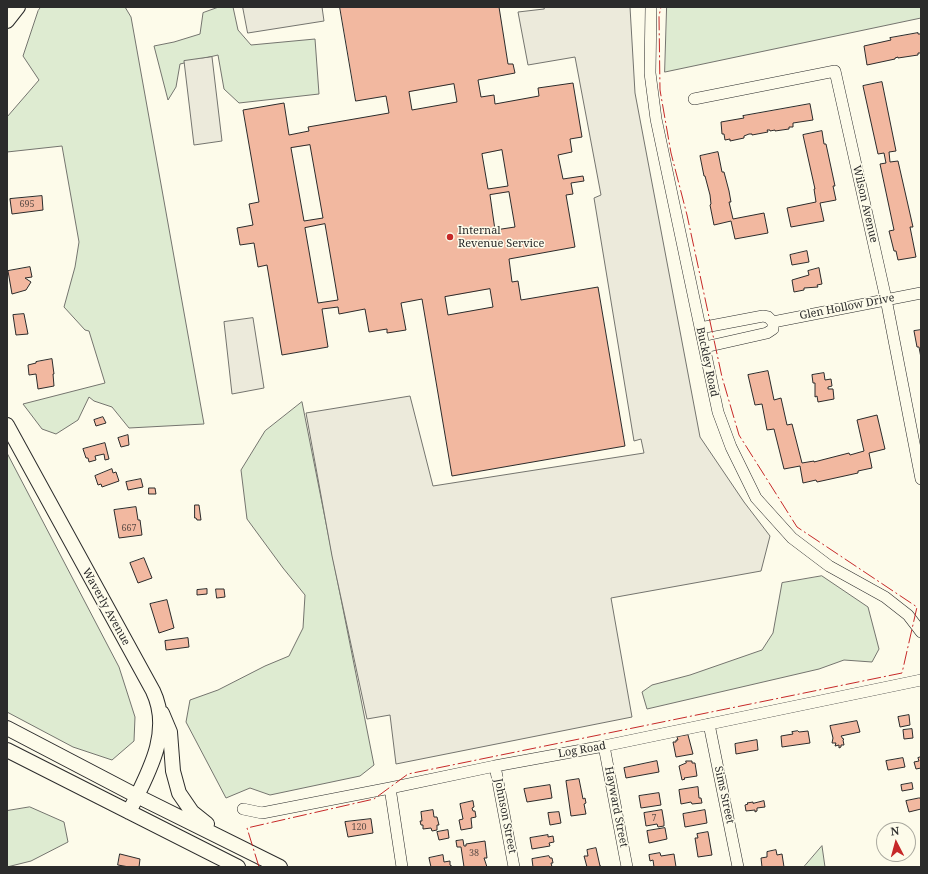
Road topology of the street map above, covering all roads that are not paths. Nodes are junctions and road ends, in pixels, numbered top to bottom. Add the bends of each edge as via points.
1 (18, 7) edge
2 (651, 7) edge
3 (7, 21) edge
4 (694, 99) dead end
5 (921, 293) edge
6 (886, 299) junction
7 (773, 322) junction
8 (700, 328) junction
9 (705, 347) junction
10 (7, 425) edge
11 (921, 479) edge
12 (921, 632) edge
13 (921, 680) edge
14 (159, 706) junction
15 (709, 724) junction
16 (7, 728) edge
17 (604, 746) junction
18 (7, 750) edge
19 (495, 766) junction
20 (390, 788) junction
21 (137, 796) junction
22 (243, 809) dead end
23 (129, 812) junction
24 (236, 845) junction
25 (238, 867) edge
26 (280, 867) edge
27 (402, 867) edge
28 (514, 867) edge
29 (627, 867) edge
30 (738, 867) edge

1 - 3 main road
2 - 8 street, Buckley Road via 652,96
4 - 6 street, Wilson Avenue via 835,71
5 - 6 street, Glen Hollow Drive
6 - 7 street, Glen Hollow Drive
6 - 11 street, Wilson Avenue
7 - 8 street, Glen Hollow Drive via 763,316
7 - 9 street via 773,329 767,333
8 - 9 street, Buckley Road
9 - 12 street, Buckley Road via 718,412 731,447 756,498 792,538 829,566 885,597 908,615
10 - 14 main road, Waverly Avenue
13 - 15 street, Log Road
14 - 21 main road, Waverly Avenue via 158,746
14 - 24 main road via 170,732 174,778 182,800 197,817
15 - 17 street, Log Road
15 - 30 street, Sims Street
16 - 21 main road
17 - 19 street, Log Road
17 - 29 street, Hayward Street
18 - 23 main road
19 - 20 street, Log Road
19 - 28 street, Johnson Street
20 - 22 street, Log Road via 262,813
20 - 27 street
21 - 23 main road, Waverly Avenue
21 - 24 main road
23 - 25 main road
24 - 26 main road

